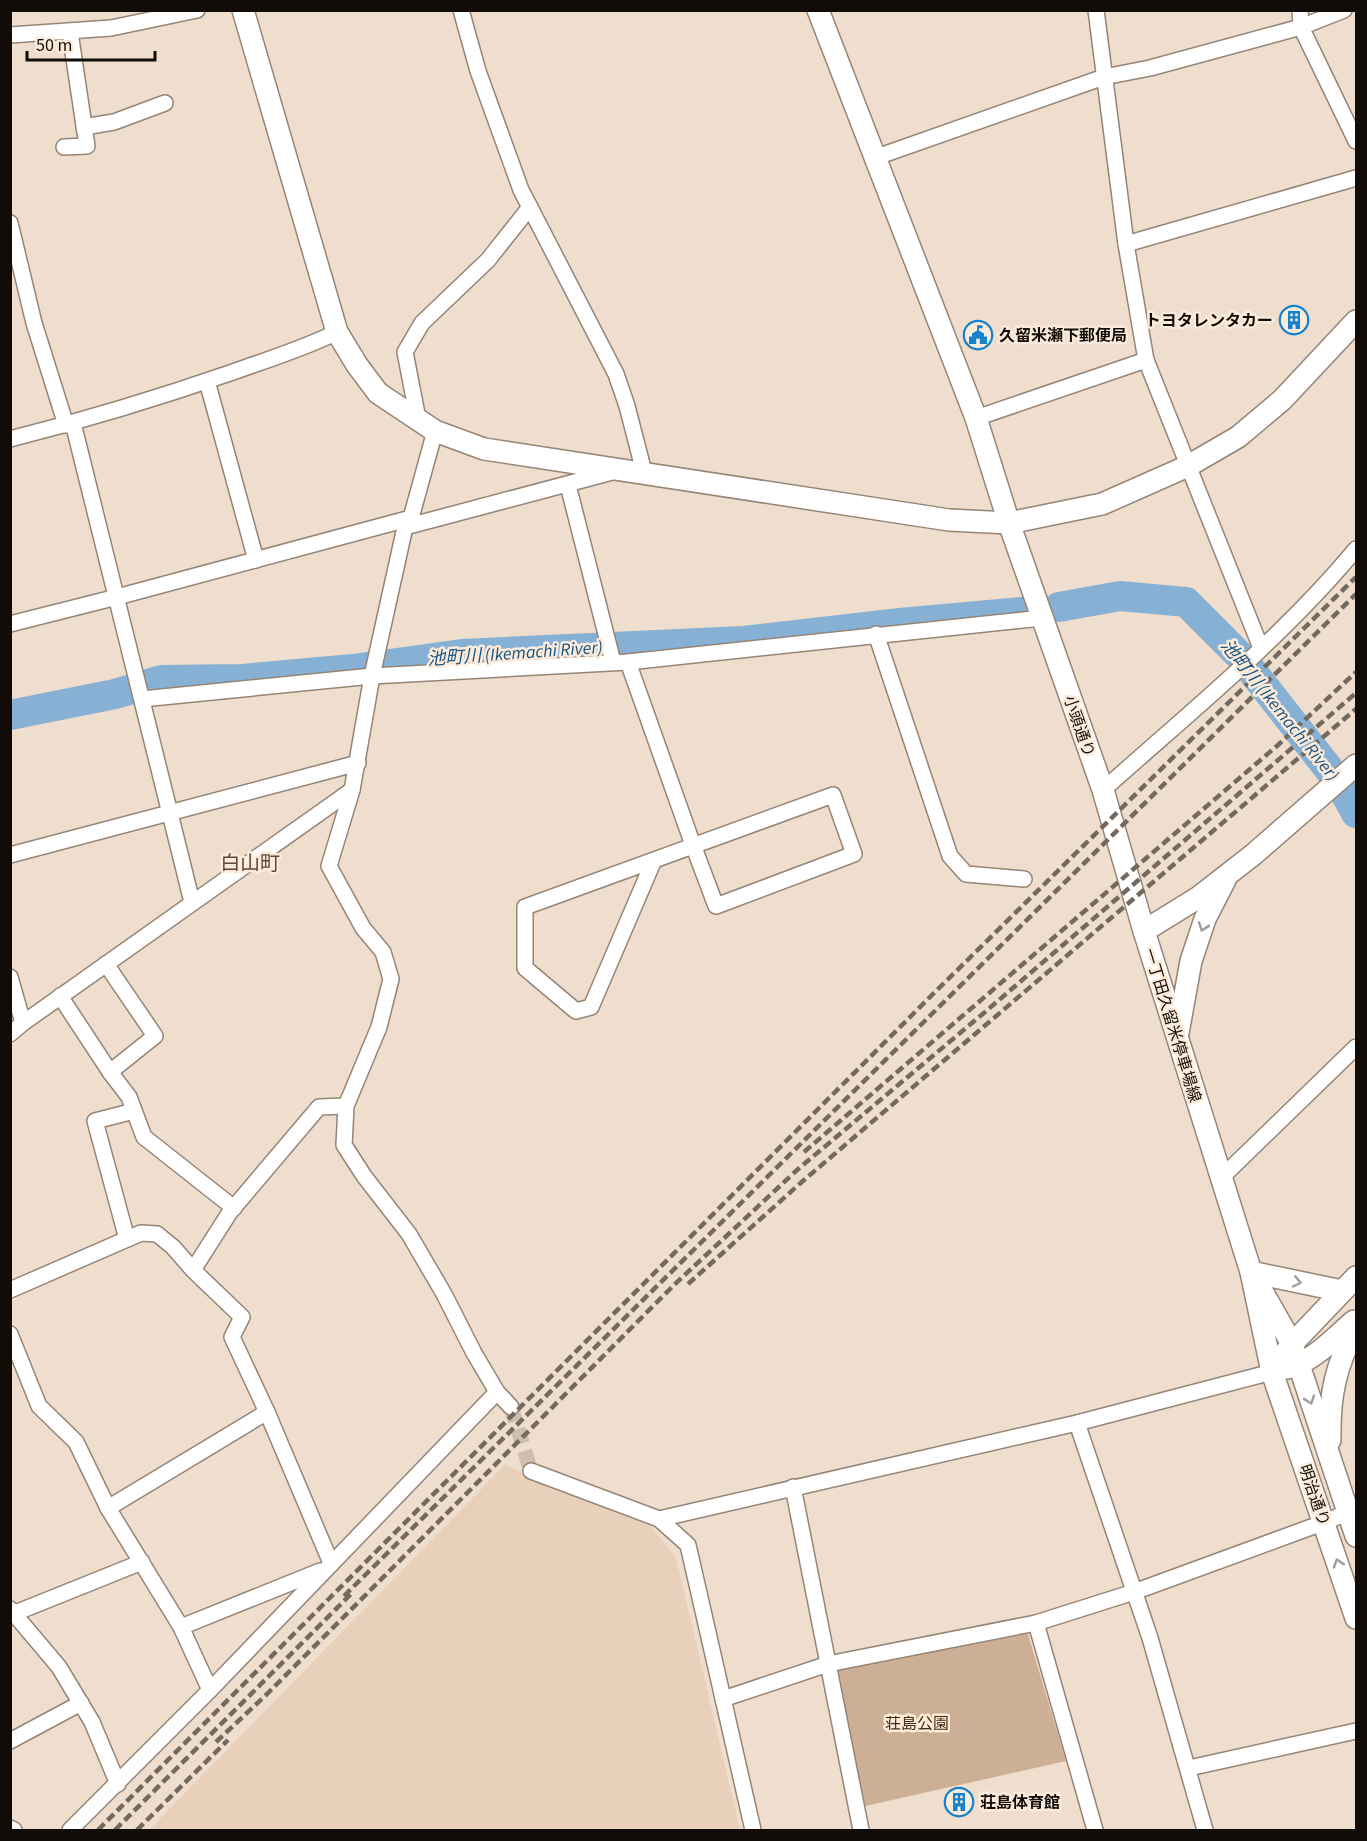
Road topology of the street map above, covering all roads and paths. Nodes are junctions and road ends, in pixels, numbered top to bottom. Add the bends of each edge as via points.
1 (197, 10) edge
2 (243, 10) edge
3 (461, 10) edge
4 (818, 10) edge
5 (1096, 10) edge
6 (1300, 10) edge
7 (1344, 10) edge
8 (1301, 27) junction
9 (70, 33) junction
10 (10, 35) edge
11 (1104, 77) junction
12 (165, 104) dead end
13 (84, 127) junction
14 (1356, 141) edge
15 (64, 147) dead end
16 (874, 158) junction
17 (1356, 178) edge
18 (530, 207) junction
19 (10, 223) edge
20 (1126, 244) junction
21 (1356, 321) edge
22 (337, 332) junction
23 (1146, 360) junction
24 (207, 381) junction
25 (976, 418) junction
26 (70, 424) junction
27 (426, 425) junction
28 (10, 439) edge
29 (1188, 466) junction
30 (621, 469) junction
31 (644, 472) junction
32 (568, 485) junction
33 (408, 523) junction
34 (1009, 523) junction
35 (1356, 549) edge
36 (256, 560) junction
37 (117, 597) junction
38 (1042, 618) junction
39 (10, 624) edge
40 (876, 634) junction
41 (1261, 648) junction
42 (620, 662) junction
43 (372, 676) junction
44 (142, 699) junction
45 (358, 763) junction
46 (1356, 765) edge
47 (352, 790) junction
48 (1103, 790) junction
49 (171, 813) junction
50 (693, 845) junction
51 (10, 855) edge
52 (654, 860) junction
53 (1228, 874) junction
54 (1024, 879) dead end
55 (192, 902) junction
56 (1144, 931) junction
57 (106, 964) junction
58 (10, 976) edge
59 (60, 996) junction
60 (23, 1023) junction
61 (10, 1034) edge
62 (1178, 1038) junction
63 (1356, 1047) edge
64 (110, 1072) junction
65 (346, 1106) junction
66 (134, 1111) junction
67 (1221, 1178) junction
68 (234, 1208) junction
69 (127, 1239) junction
70 (193, 1269) junction
71 (1251, 1272) junction
72 (1349, 1284) edge
73 (10, 1290) edge
74 (1356, 1319) edge
75 (1356, 1326) edge
76 (10, 1334) edge
77 (1292, 1344) junction
78 (1299, 1365) junction
79 (1272, 1372) junction
80 (497, 1392) junction
81 (511, 1407) tunnel mouth
82 (267, 1412) junction
83 (1077, 1423) junction
84 (1330, 1457) junction
85 (531, 1471) dead end
86 (793, 1487) junction
87 (108, 1508) junction
88 (1352, 1510) edge
89 (659, 1519) junction
90 (1325, 1522) junction
91 (1356, 1536) edge
92 (142, 1562) junction
93 (329, 1566) junction
94 (1134, 1593) junction
95 (13, 1611) edge
96 (1356, 1618) edge
97 (1036, 1623) junction
98 (181, 1627) junction
99 (828, 1664) junction
100 (210, 1690) junction
101 (723, 1699) junction
102 (81, 1703) junction
103 (1356, 1731) edge
104 (10, 1741) edge
105 (1189, 1768) junction
106 (118, 1784) junction
107 (10, 1828) edge
108 (14, 1830) edge
109 (70, 1830) edge
110 (753, 1830) edge
111 (861, 1830) edge
112 (1095, 1830) edge
113 (1205, 1830) edge

1 - 9 street
2 - 22 street
3 - 18 street via 478,71
4 - 16 street, 小頭通り
5 - 11 street
6 - 8 street
7 - 8 street
8 - 11 street
8 - 14 street
9 - 10 street
9 - 13 street
11 - 16 street
11 - 20 street
12 - 13 street via 114,122
13 - 15 street via 87,146
16 - 25 street, 小頭通り
17 - 20 street
18 - 27 street via 488,260 422,323 405,352
18 - 31 street via 616,374
19 - 26 street via 34,323
20 - 23 street
21 - 29 street via 1282,400 1238,437
22 - 24 street
22 - 27 street via 378,393
23 - 25 street
23 - 29 street
24 - 26 street
24 - 36 street
25 - 34 street, 小頭通り
26 - 28 street
26 - 37 street
27 - 30 street via 484,449
27 - 33 street
29 - 34 street via 1102,504
29 - 41 street
30 - 31 street
30 - 32 street
31 - 34 street via 949,520
32 - 33 street
32 - 42 street
33 - 36 street
33 - 43 street
34 - 38 street, 小頭通り
35 - 41 street
36 - 37 street
37 - 39 street
37 - 44 street
38 - 40 street
38 - 48 street, 小頭通り
40 - 42 street
40 - 54 street via 950,856 966,874
41 - 48 street
42 - 43 street
42 - 50 street
43 - 44 street
43 - 45 street
44 - 49 street
45 - 47 street
45 - 49 street
46 - 53 street, 一丁田久留米停車場線
47 - 55 street
47 - 65 street via 329,866 363,928 383,952 390,979 379,1028
48 - 56 street, 小頭通り
49 - 51 street
49 - 55 street
50 - 50 street via 716,906 854,854 833,795
50 - 52 street
52 - 52 street via 525,907 525,968 576,1011 591,1007
53 - 56 street, 一丁田久留米停車場線
53 -> 62 street via 1205,919 1191,961
55 - 57 street
56 - 62 street, 一丁田久留米停車場線
57 - 59 street
57 - 64 street via 154,1036
58 - 60 street
59 - 60 street
59 - 64 street
60 - 61 street
62 - 67 street, 一丁田久留米停車場線
63 - 67 street
64 - 66 street via 129,1097
65 - 68 street via 318,1107
65 - 80 street via 344,1145 409,1234
66 - 68 street via 144,1137
66 - 69 street via 95,1121
67 - 71 street, 一丁田久留米停車場線
68 - 70 street
69 - 70 street via 141,1233 157,1234
69 - 73 street
70 - 82 street via 242,1317 232,1336
71 -> 72 street
71 - 77 street, 一丁田久留米停車場線
71 - 79 street, 一丁田久留米停車場線
72 - 77 street
74 - 78 street
75 - 84 street via 1334,1378
76 - 87 street via 39,1406 76,1442
77 - 78 street, 明治通り
77 - 79 street
78 - 79 street
78 -> 84 street, 明治通り
79 - 83 street
79 - 90 street, 明治通り
80 - 81 street
80 - 93 street
82 - 87 street
82 - 93 street
83 - 86 street
83 - 94 street
84 - 88 street, 明治通り
85 - 89 street
86 - 89 street
86 - 99 street
87 - 92 street
88 - 90 street
88 - 91 street, 明治通り
89 - 101 street via 688,1545
90 - 94 street
96 -> 90 street, 明治通り
92 - 95 street
92 - 98 street
93 - 98 street
93 - 100 street
94 - 97 street
94 - 105 street
95 - 102 street via 59,1667
97 - 99 street
97 - 112 street
98 - 100 street
99 - 101 street
99 - 111 street
100 - 106 street
101 - 110 street
102 - 104 street
102 - 106 street
103 - 105 street
105 - 113 street
106 - 109 street
107 - 108 street

